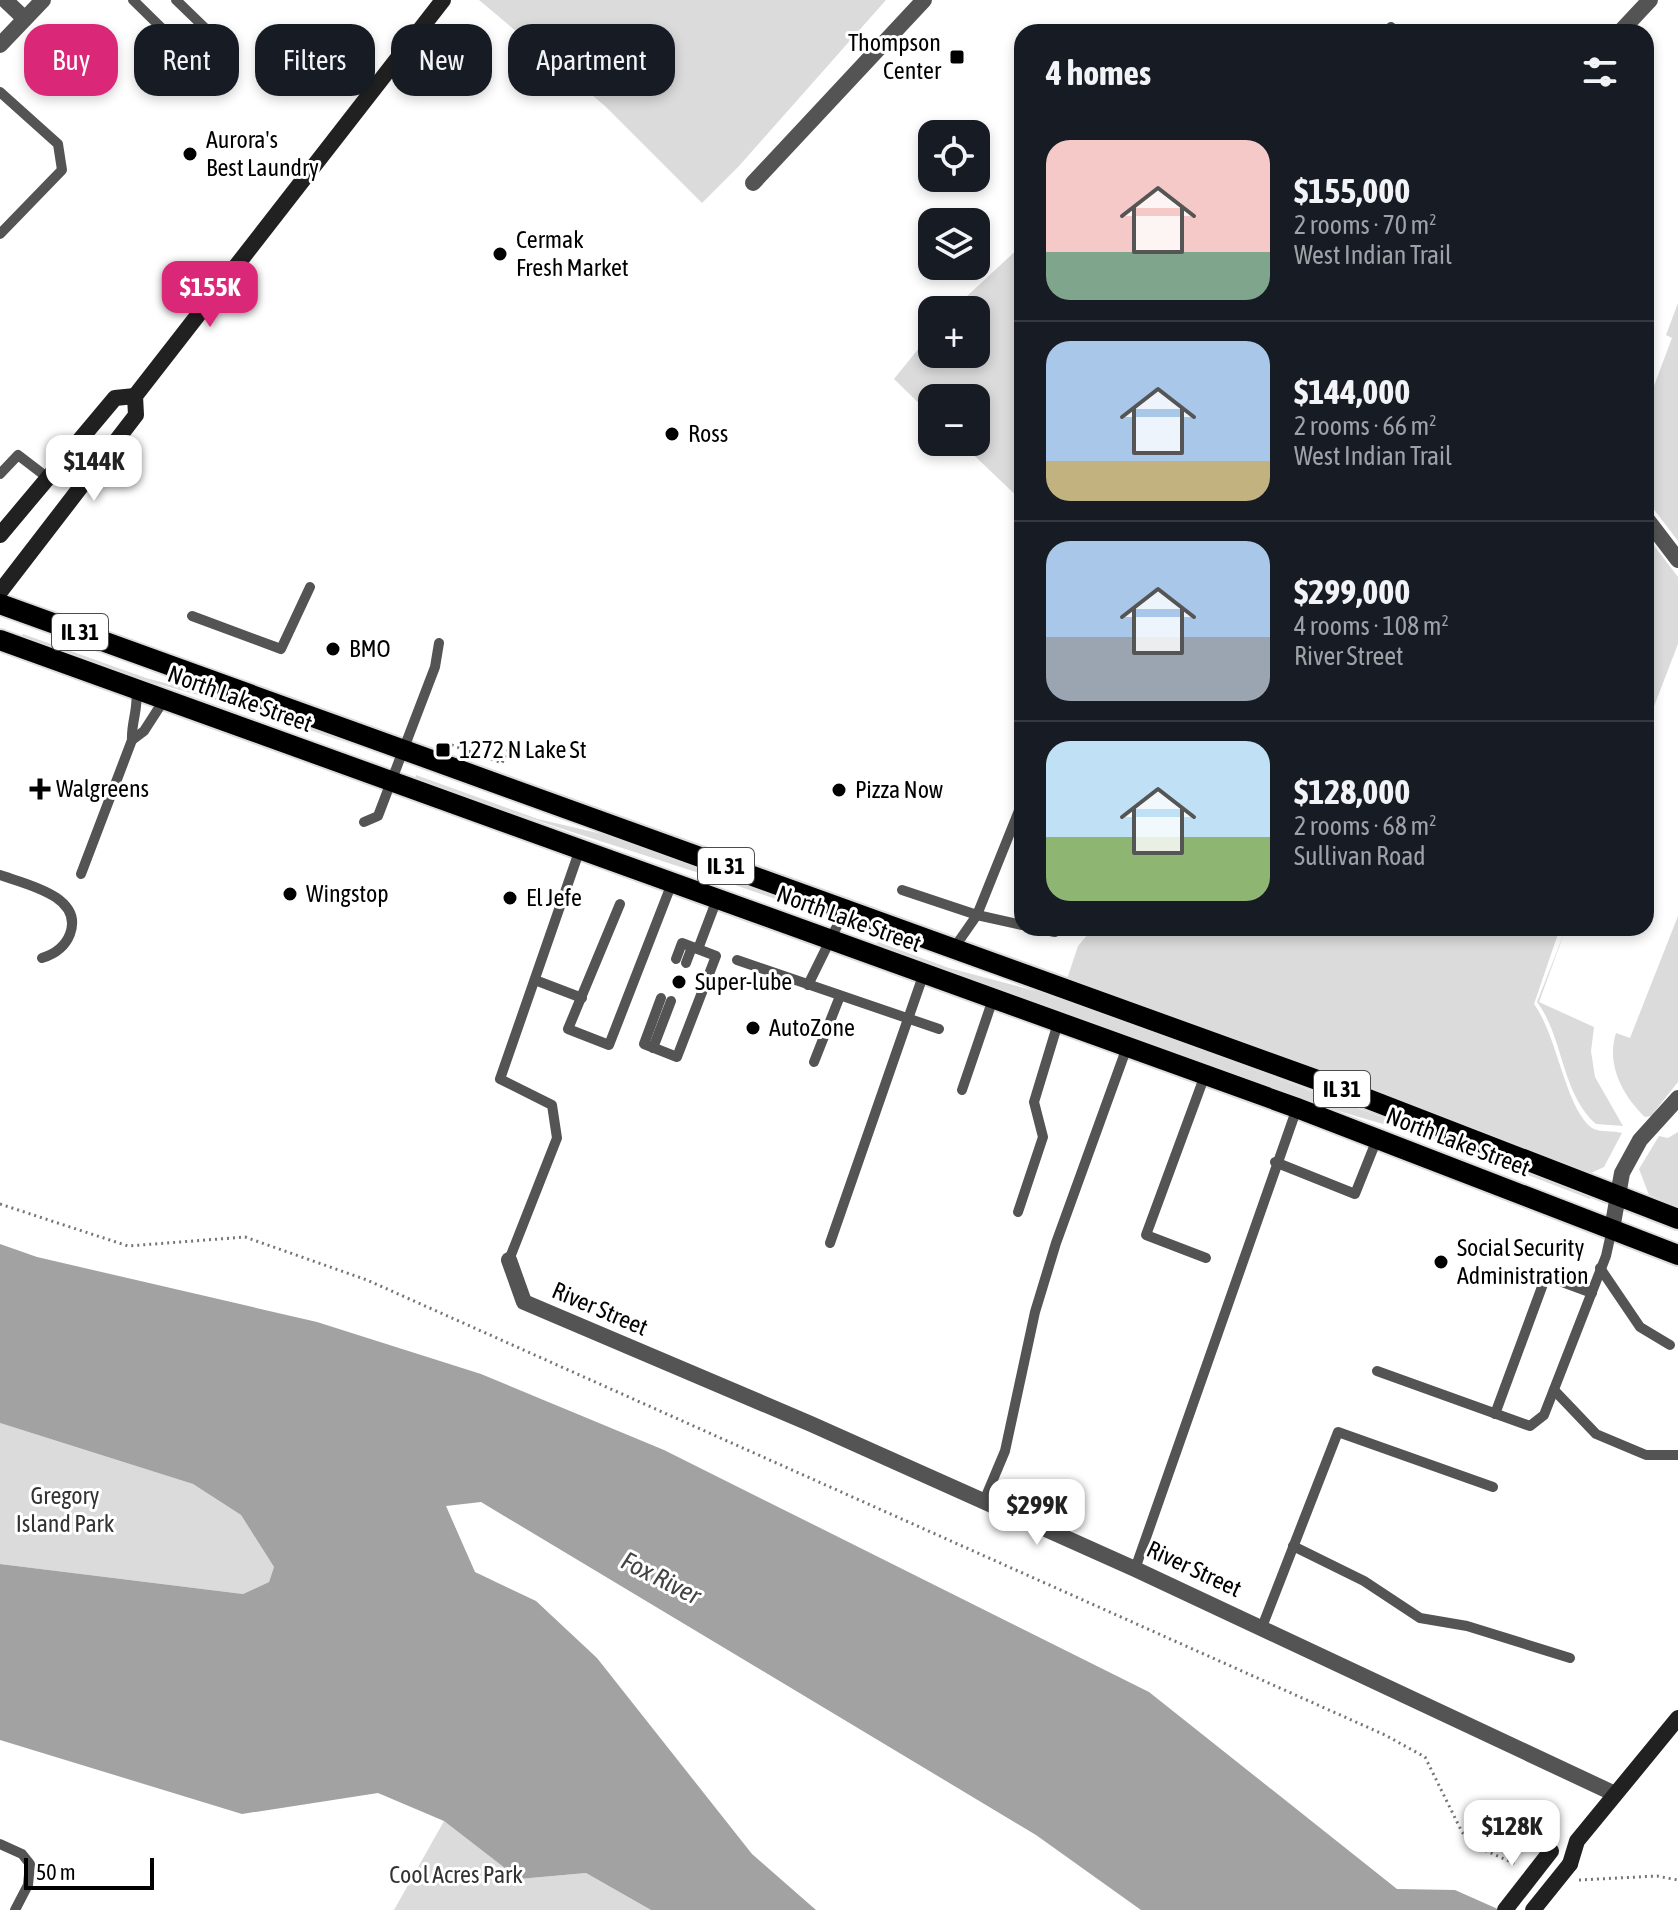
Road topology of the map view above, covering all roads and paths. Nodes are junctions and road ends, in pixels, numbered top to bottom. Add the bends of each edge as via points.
1 (5, 0) edge
2 (43, 0) edge
3 (133, 0) edge
4 (176, 0) edge
5 (443, 0) edge
6 (924, 0) edge
7 (1650, 0) edge
8 (24, 18) junction
9 (1628, 24) edge
10 (0, 45) edge
11 (0, 92) edge
12 (753, 183) dead end
13 (0, 234) edge
14 (135, 396) junction
15 (0, 474) edge
16 (48, 478) junction
17 (1654, 528) edge
18 (0, 535) edge
19 (1678, 560) edge
20 (310, 587) dead end
21 (0, 592) edge
22 (0, 604) edge
23 (192, 616) dead end
24 (0, 640) edge
25 (439, 643) dead end
26 (136, 690) junction
27 (164, 700) junction
28 (132, 740) junction
29 (446, 743) dead end
30 (511, 743) dead end
31 (403, 749) junction
32 (391, 782) junction
33 (364, 822) dead end
34 (1014, 823) edge
35 (580, 849) junction
36 (81, 874) dead end
37 (0, 875) edge
38 (672, 883) junction
39 (902, 890) dead end
40 (717, 899) junction
41 (620, 904) dead end
42 (845, 910) junction
43 (977, 915) junction
44 (1014, 923) edge
45 (830, 939) junction
46 (695, 948) junction
47 (954, 948) junction
48 (42, 958) dead end
49 (737, 960) dead end
50 (681, 961) dead end
51 (924, 973) junction
52 (535, 980) junction
53 (808, 985) junction
54 (840, 996) junction
55 (582, 998) junction
56 (993, 999) junction
57 (666, 1000) dead end
58 (906, 1019) junction
59 (1058, 1023) junction
60 (939, 1029) dead end
61 (1127, 1047) junction
62 (814, 1062) dead end
63 (1205, 1075) junction
64 (962, 1090) dead end
65 (1678, 1098) edge
66 (1297, 1108) junction
67 (1377, 1139) junction
68 (1275, 1162) junction
69 (1618, 1196) junction
70 (0, 1204) edge
71 (1018, 1212) dead end
72 (1678, 1219) edge
73 (1612, 1229) junction
74 (830, 1243) dead end
75 (1678, 1255) edge
76 (1206, 1258) dead end
77 (509, 1260) joint
78 (1600, 1268) junction
79 (1592, 1293) junction
80 (1670, 1345) dead end
81 (1377, 1371) dead end
82 (1554, 1390) junction
83 (1495, 1414) junction
84 (1678, 1455) edge
85 (1493, 1487) dead end
86 (984, 1501) junction
87 (1293, 1546) junction
88 (1135, 1569) junction
89 (1262, 1627) junction
90 (1570, 1658) dead end
91 (1678, 1718) edge
92 (1615, 1794) junction
93 (1577, 1841) junction
94 (0, 1844) edge
95 (1522, 1866) dead end
96 (1572, 1872) junction
97 (1678, 1880) edge
98 (15, 1910) edge
99 (1505, 1910) edge
100 (1533, 1910) edge

1 - 8 street
2 - 8 street
3 - 4 lane via 182,48 204,27
5 - 14 main road
6 - 12 street
7 - 9 street
8 - 10 street
11 - 13 lane via 58,144 62,170
14 - 16 main road via 115,398
14 - 21 main road via 136,415
15 - 16 lane via 18,455
16 - 18 main road
17 - 19 street
20 - 23 lane via 281,649
22 - 31 main road, North Lake Street / IL 31
24 - 26 main road, North Lake Street
25 - 31 lane
26 - 27 main road, North Lake Street
26 - 28 lane
27 - 28 lane
27 - 32 main road, North Lake Street
28 - 36 lane
29 - 30 path via 502,763
31 - 32 lane
31 - 42 main road, North Lake Street / IL 31
32 - 33 lane via 378,816
32 - 35 main road, North Lake Street
34 - 43 lane
35 - 38 main road, North Lake Street
35 - 52 lane
37 - 48 lane via 49,893 70,911 69,938 57,953
38 - 40 main road, North Lake Street
38 - 55 lane via 609,1045 568,1029
39 - 43 lane
40 - 45 main road, North Lake Street
40 - 46 lane
41 - 55 lane
42 - 45 lane
42 - 47 main road, North Lake Street / IL 31
43 - 44 lane
43 - 47 lane
45 - 51 main road, North Lake Street
45 - 53 lane
46 - 50 lane via 682,943
46 - 57 lane via 716,956 677,1057 644,1044
47 - 69 main road, North Lake Street / IL 31
49 - 53 lane
51 - 56 main road, North Lake Street
51 - 58 lane
52 - 55 lane
52 - 77 lane via 500,1079 552,1105 557,1138
53 - 54 lane
54 - 58 lane
54 - 62 lane
56 - 59 main road, North Lake Street
56 - 64 lane
58 - 60 lane
58 - 74 lane
59 - 61 main road, North Lake Street
59 - 71 lane via 1034,1102 1043,1137
61 - 63 main road, North Lake Street
61 - 86 lane via 1056,1243 1005,1451
63 - 66 main road, North Lake Street
63 - 76 lane via 1146,1235
65 - 69 street via 1640,1140 1622,1173
66 - 67 main road, North Lake Street
66 - 68 lane
67 - 68 lane via 1355,1194
67 - 73 main road, North Lake Street
68 - 88 lane
69 - 72 main road, North Lake Street / IL 31
69 - 73 street
70 - 95 path via 128,1246 245,1237 367,1280 1385,1735 1425,1757 1462,1832 1475,1846
73 - 75 main road, North Lake Street
73 - 78 lane
77 - 86 street, River Street via 524,1302
78 - 79 lane
78 - 80 lane via 1640,1327
79 - 82 lane
79 - 83 lane via 1546,1276
81 - 83 lane
82 - 83 lane via 1544,1415 1530,1426
82 - 84 lane via 1596,1434 1646,1455
85 - 87 lane via 1338,1432
86 - 88 street, River Street
87 - 89 lane
87 - 90 lane via 1364,1581 1420,1618 1467,1626
88 - 89 street, River Street
89 - 92 street, River Street
91 - 92 main road
92 - 93 main road
93 - 96 main road
93 - 99 main road, bridge via 1551,1851
94 - 98 lane via 30,1864 28,1885
96 - 97 path
96 - 100 main road, bridge

